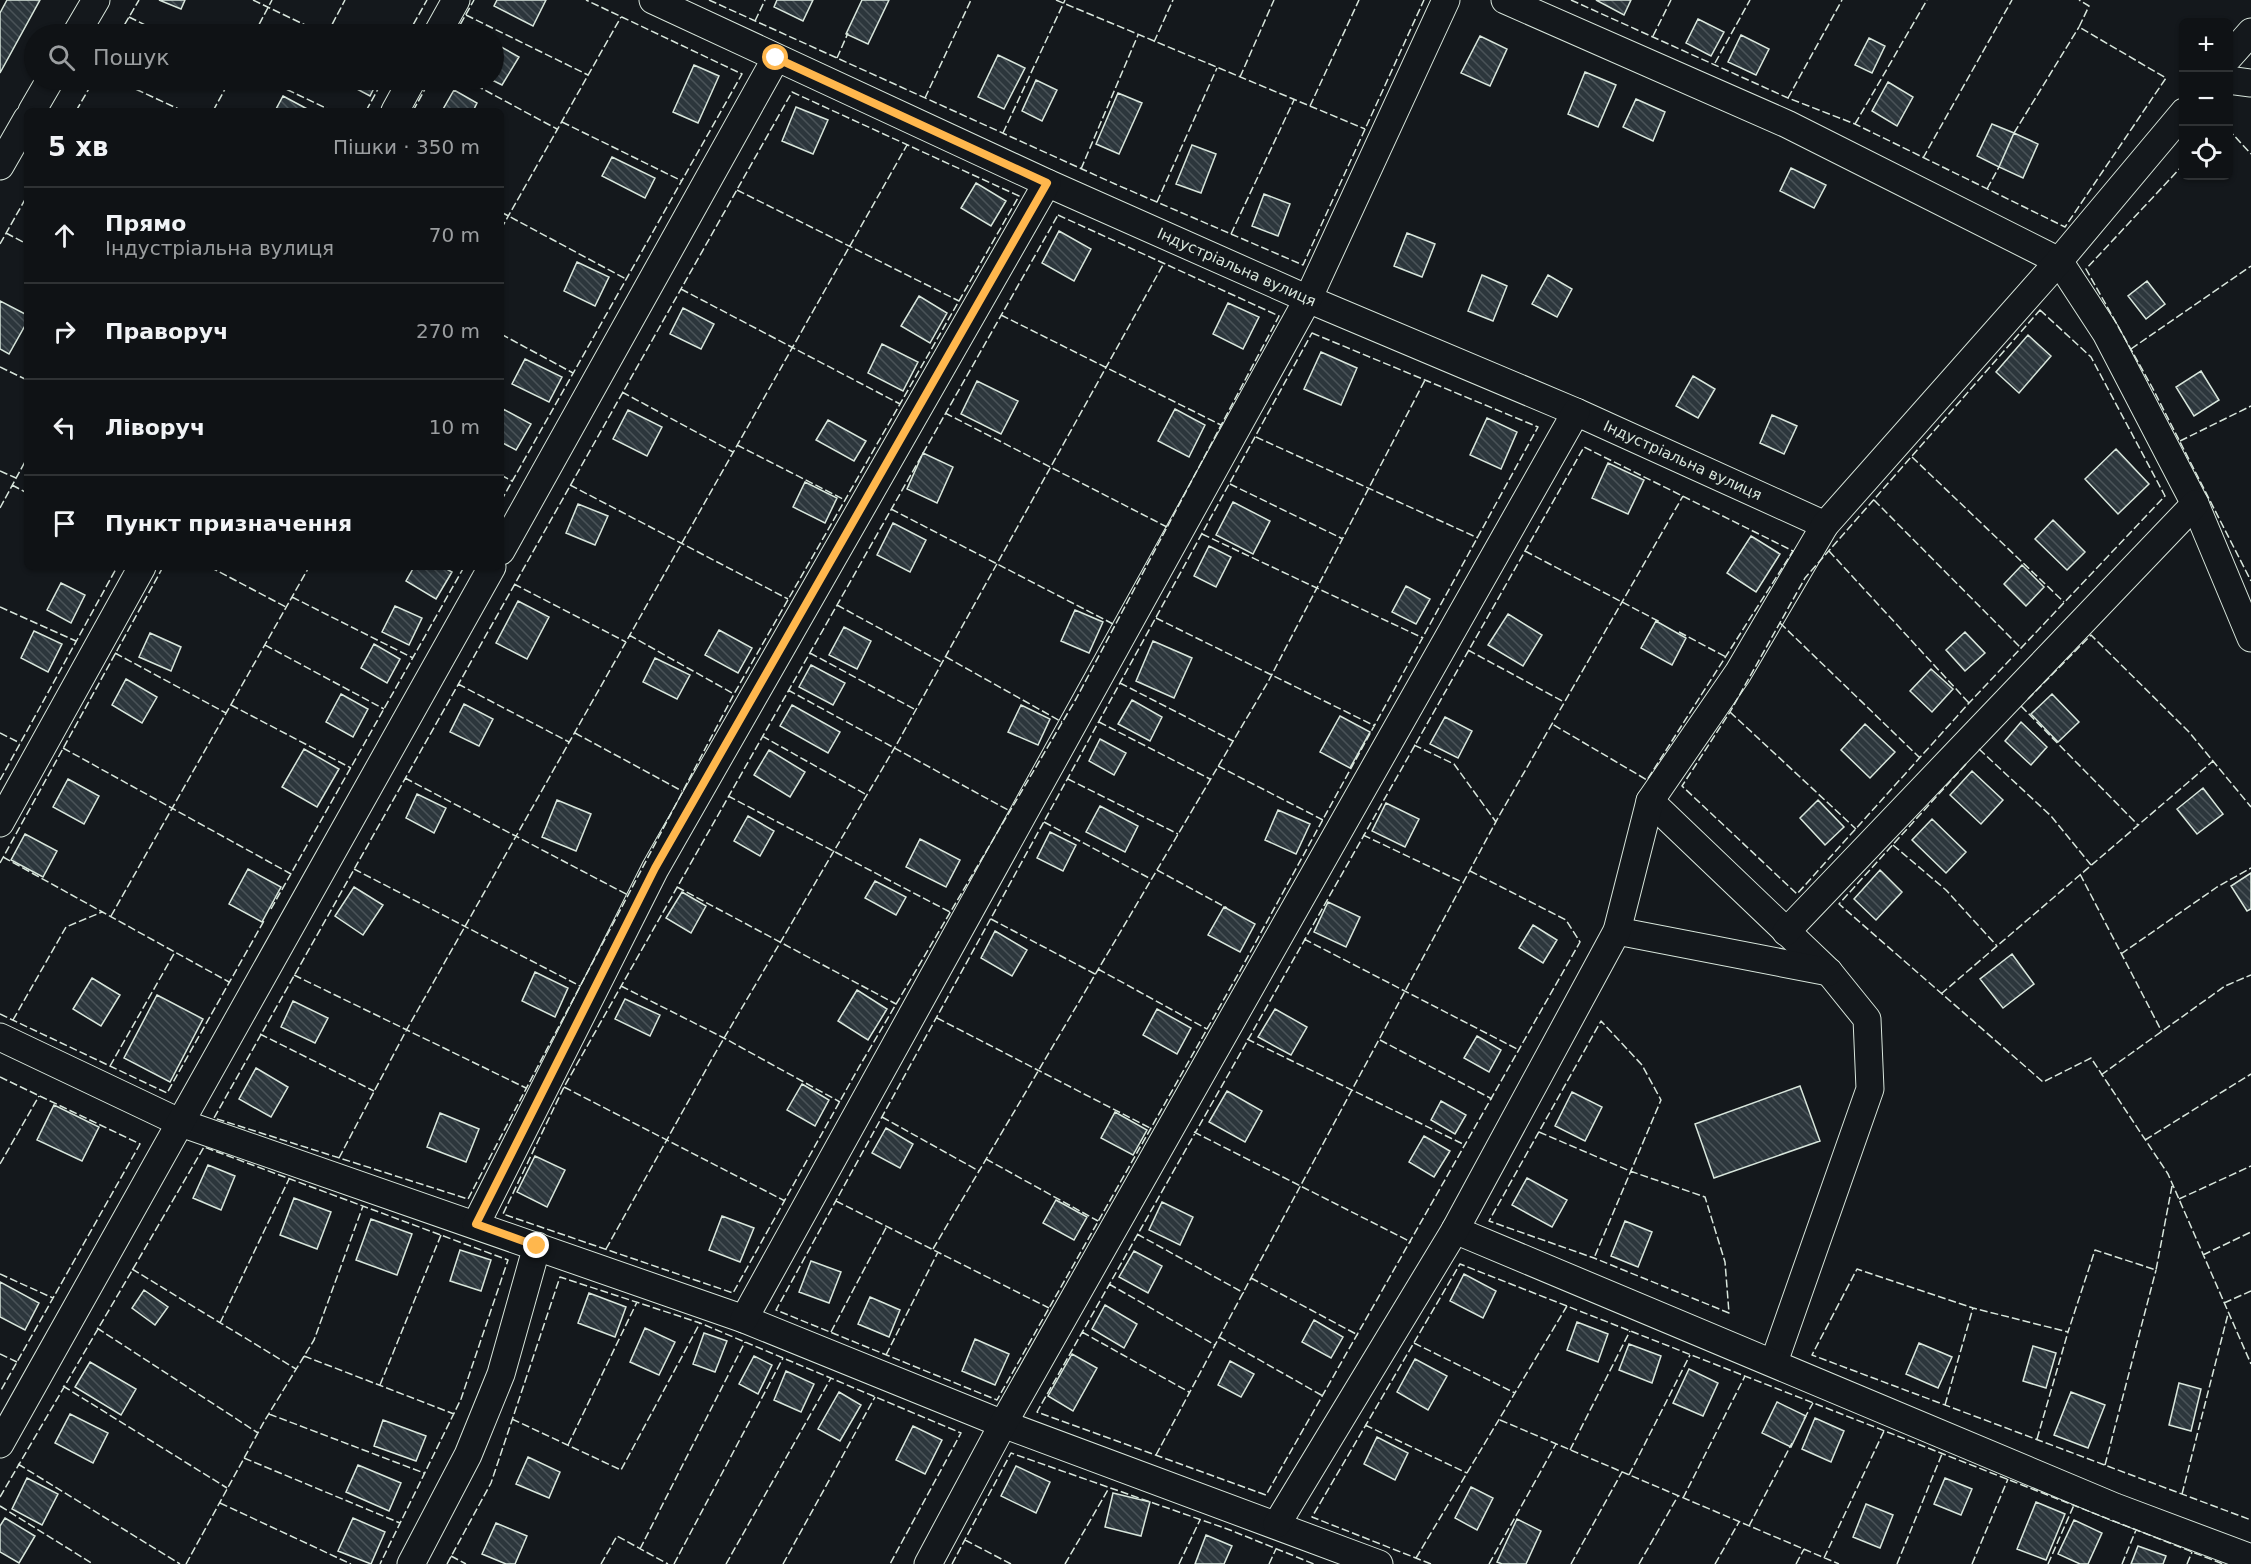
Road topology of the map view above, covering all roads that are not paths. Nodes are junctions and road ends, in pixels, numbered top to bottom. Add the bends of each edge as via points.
1 (96, 0) edge
2 (456, 0) edge
3 (653, 0) edge
4 (1446, 0) edge
5 (1505, 0) edge
6 (82, 24) edge
7 (443, 24) edge
8 (2251, 32) edge
9 (2233, 53) edge
10 (776, 58) junction
11 (2233, 81) edge
12 (2251, 83) edge
13 (44, 90) edge
14 (407, 90) edge
15 (34, 108) edge
16 (397, 108) edge
17 (2179, 118) edge
18 (24, 124) edge
19 (0, 166) edge
20 (1047, 183) junction
21 (2060, 261) junction
22 (1308, 299) junction
23 (1575, 412) junction
24 (2195, 504) junction
25 (1825, 525) junction
26 (504, 545) edge
27 (140, 570) edge
28 (490, 570) edge
29 (2251, 638) edge
30 (1650, 801) junction
31 (0, 823) edge
32 (1617, 931) junction
33 (1786, 932) junction
34 (1829, 972) junction
35 (0, 1037) edge
36 (181, 1123) junction
37 (476, 1224) junction
38 (1455, 1230) junction
39 (537, 1246) junction
40 (744, 1319) junction
41 (1774, 1362) junction
42 (1003, 1424) junction
43 (0, 1444) edge
44 (1277, 1524) junction
45 (2251, 1558) edge
46 (411, 1564) edge
47 (928, 1564) edge
48 (1379, 1564) edge

1 - 6 street
2 - 7 street
3 - 10 street, Індустріальна вулиця
4 - 22 street
5 - 21 street via 1787,124
8 - 9 street
10 - 20 street, Індустріальна вулиця
10 - 26 street
11 - 12 street
13 - 15 street
14 - 16 street
17 - 21 street
18 - 19 street
20 - 22 street, Індустріальна вулиця
20 - 37 street via 655,868
21 - 24 street via 2106,333
21 - 25 street
22 - 23 street, Індустріальна вулиця
22 - 40 street
23 - 25 street, Індустріальна вулиця
23 - 42 street
24 - 29 street
24 - 33 street
25 - 30 street via 1738,673
27 - 31 street
28 - 36 street
30 - 32 street
30 - 33 street
32 - 34 street
32 - 38 street
33 - 34 street
34 - 41 street via 1867,1019 1870,1089
35 - 36 street
36 - 37 street
36 - 43 street
37 - 39 street
38 - 41 street
38 - 44 street
39 - 40 street
39 - 46 street via 501,1374 468,1455
40 - 42 street
41 - 45 street via 2115,1507
42 - 44 street
42 - 47 street
44 - 48 street

